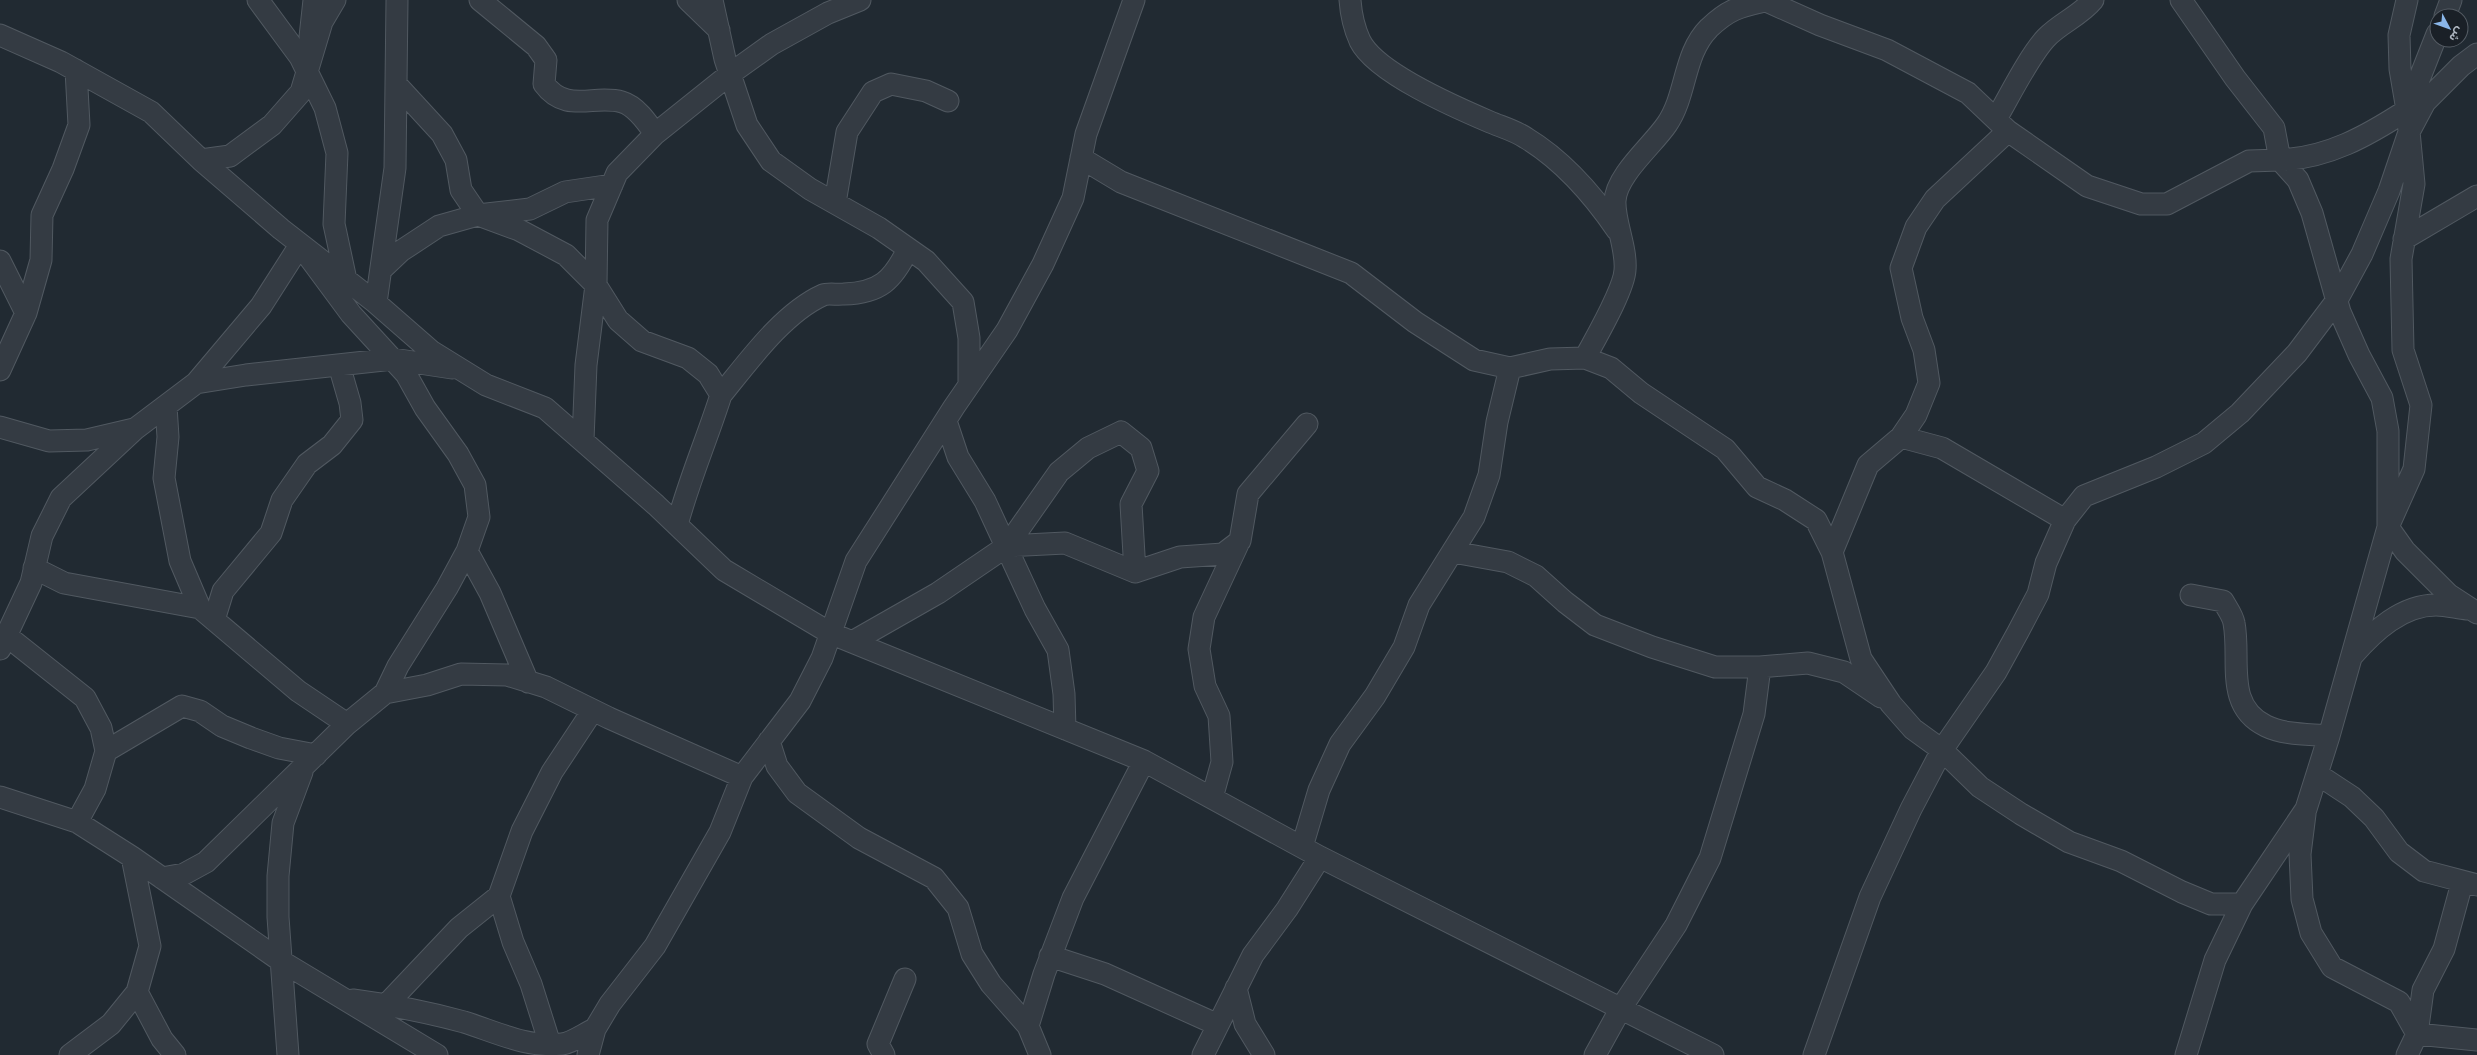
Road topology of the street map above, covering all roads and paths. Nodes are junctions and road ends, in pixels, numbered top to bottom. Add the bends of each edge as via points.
1 (258, 0) edge
2 (314, 0) edge
3 (335, 0) edge
4 (397, 0) edge
5 (480, 0) edge
6 (688, 0) edge
7 (712, 0) edge
8 (860, 0) edge
9 (1134, 0) edge
10 (1350, 0) edge
11 (1764, 0) edge
12 (2093, 0) edge
13 (2407, 0) edge
14 (2188, 3) edge
15 (719, 30) junction
16 (0, 35) edge
17 (2431, 48) edge
18 (2477, 54) edge
19 (76, 70) junction
20 (307, 72) junction
21 (730, 74) junction
22 (396, 84) junction
23 (948, 101) dead end
24 (2407, 110) junction
25 (2002, 125) junction
26 (2409, 132) junction
27 (655, 134) junction
28 (1081, 158) junction
29 (201, 160) junction
30 (2280, 160) junction
31 (612, 185) junction
32 (2477, 196) edge
33 (835, 203) junction
34 (478, 215) junction
35 (1622, 237) junction
36 (2404, 239) junction
37 (300, 244) junction
38 (908, 249) junction
39 (0, 261) edge
40 (381, 270) junction
41 (346, 280) junction
42 (596, 285) junction
43 (2337, 300) junction
44 (376, 303) junction
45 (26, 313) junction
46 (1585, 358) junction
47 (393, 359) junction
48 (339, 365) junction
49 (1510, 368) junction
50 (0, 370) edge
51 (462, 370) junction
52 (196, 383) junction
53 (969, 385) junction
54 (721, 395) junction
55 (166, 406) junction
56 (946, 421) junction
57 (1307, 424) dead end
58 (0, 427) edge
59 (134, 429) junction
60 (1901, 437) junction
61 (583, 440) junction
62 (2064, 520) junction
63 (677, 525) junction
64 (2388, 527) junction
65 (1240, 542) junction
66 (1007, 546) junction
67 (467, 551) junction
68 (1453, 552) junction
69 (1832, 552) junction
70 (34, 568) junction
71 (1135, 572) junction
72 (2191, 595) dead end
73 (2474, 611) edge
74 (207, 614) junction
75 (830, 632) junction
76 (3, 642) edge
77 (852, 642) junction
78 (2350, 658) junction
79 (1760, 667) junction
80 (528, 682) junction
81 (385, 693) junction
82 (1891, 704) junction
83 (592, 710) junction
84 (347, 724) junction
85 (1065, 729) junction
86 (2329, 736) junction
87 (769, 741) junction
88 (1942, 750) junction
89 (106, 751) junction
90 (310, 761) junction
91 (1144, 761) junction
92 (2317, 774) junction
93 (742, 777) junction
94 (0, 797) edge
95 (1212, 798) junction
96 (2306, 810) junction
97 (77, 822) junction
98 (1302, 847) junction
99 (132, 857) junction
100 (1320, 857) junction
101 (162, 878) junction
102 (2469, 884) edge
103 (499, 896) junction
104 (2242, 904) junction
105 (1050, 956) junction
106 (281, 962) junction
107 (905, 979) dead end
108 (1236, 988) junction
109 (137, 992) junction
110 (343, 998) junction
111 (387, 1004) junction
112 (1621, 1008) junction
113 (1218, 1025) junction
114 (1028, 1026) junction
115 (595, 1029) junction
116 (2417, 1034) junction
117 (2477, 1040) edge
118 (550, 1044) junction
119 (70, 1055) edge
120 (175, 1055) edge
121 (288, 1055) edge
122 (437, 1055) edge
123 (570, 1055) edge
124 (588, 1055) edge
125 (884, 1055) edge
126 (1040, 1055) edge
127 (1203, 1055) edge
128 (1264, 1055) edge
129 (1595, 1055) edge
130 (1713, 1055) edge
131 (1814, 1055) edge
132 (2186, 1055) edge
133 (2406, 1055) edge

1 - 20 street via 300,57
2 - 20 street
3 - 20 street via 322,22
4 - 22 street
5 - 27 street via 536,46 546,60 544,84 551,93 575,102 622,102 643,117
6 - 15 street
7 - 15 street
8 - 21 street via 828,13 772,44
9 - 28 street via 1086,134
10 - 35 street via 1350,14 1360,42 1391,73 1468,113 1526,137 1566,169 1595,197
11 - 25 street via 1820,25 1887,50 1968,93
11 - 35 street via 1733,8 1708,29 1689,60 1667,124 1625,177 1615,201
12 - 25 street via 2045,39
13 - 24 street via 2399,35 2400,69
14 - 30 street via 2235,78 2274,128
15 - 21 street
16 - 19 street
17 - 24 street
18 - 26 street via 2461,66 2425,102
19 - 29 street via 151,112
19 - 45 street via 79,125 42,215 41,260
20 - 29 street via 301,92 272,125 230,156
20 - 41 street via 325,108 337,153 334,224
21 - 27 street
21 - 33 street via 747,125 771,161 810,189
22 - 34 street via 442,134 456,160 461,190
22 - 40 street via 395,168
23 - 33 street via 926,91 891,84 874,92 847,132
24 - 26 street
24 - 30 street via 2354,141 2320,154
25 - 30 street via 2087,186 2141,204 2166,204 2249,161
25 - 60 street via 1935,199 1916,227 1901,268 1912,318 1924,350 1929,383 1916,415
26 - 36 street via 2414,184
26 - 43 street via 2389,191 2362,254
27 - 31 street via 618,173
28 - 49 street via 1121,182 1351,273 1415,322 1474,360
28 - 53 street via 1073,198 1043,264 1007,330
29 - 37 street
30 - 43 street via 2298,180 2312,213
31 - 34 street via 565,192 530,209
31 - 42 street via 597,220
32 - 36 street
33 - 38 street via 879,228
34 - 40 street via 439,226 402,251
34 - 42 street via 519,230 566,256
35 - 46 street via 1625,271 1611,309
36 - 64 street via 2401,259 2403,350 2421,405 2414,469
37 - 41 street
37 - 47 street via 351,314
37 - 52 street via 261,306
38 - 53 street via 926,261 964,302 969,338
38 - 54 street via 886,283 869,292 824,295 792,316 755,354
39 - 45 street
40 - 44 street
41 - 44 street
42 - 54 street via 618,320 642,341 688,358 708,374
42 - 61 street via 586,365
43 - 62 street via 2297,353 2240,413 2204,443 2156,467 2084,496
43 - 64 street via 2359,355 2382,398 2388,431
44 - 51 street via 431,351
45 - 50 street
46 - 49 street via 1550,359
46 - 69 street via 1611,368 1641,393 1725,449 1757,487 1785,500 1816,520
47 - 48 street
47 - 51 street
47 - 67 street via 406,374 475,485 479,517
48 - 52 street
48 - 74 street via 352,420 332,444 307,464 282,500 271,533
49 - 68 street via 1497,422 1489,475 1474,517
51 - 61 street via 486,385 545,408
52 - 55 street
53 - 56 street
54 - 63 street via 687,488
55 - 59 street
55 - 74 street via 168,437 164,478 180,561
56 - 66 street via 958,457 986,501
56 - 75 street via 856,561
57 - 65 street via 1248,494
58 - 59 street via 50,441 87,440
59 - 70 street via 61,498 42,536
60 - 62 street via 1942,448
60 - 69 street via 1868,465
61 - 63 street
62 - 88 street via 2046,563 2038,594 2018,632 1996,672
63 - 75 street via 724,570
64 - 73 street via 2405,551 2448,594
64 - 78 street
65 - 71 street via 1223,554 1180,557
65 - 95 street via 1204,617 1199,650 1205,686 1219,716 1222,762
66 - 71 street via 1065,543
66 - 71 street via 1059,472 1088,448 1121,432 1141,448 1148,471 1132,504
66 - 77 street via 938,593
66 - 85 street via 1035,609 1058,650 1064,694
67 - 80 street via 490,593
67 - 81 street via 398,666
68 - 79 street via 1515,566 1536,576 1564,602 1595,625 1652,647 1715,667
68 - 98 street via 1419,605 1404,647 1375,696 1340,744 1319,790
69 - 82 street via 1861,659
70 - 74 street via 64,583
70 - 76 street via 31,583
72 - 86 street via 2223,601 2234,622 2237,694 2246,711 2266,726 2295,733
73 - 78 street via 2436,605 2408,611 2375,630
74 - 84 street via 298,690
75 - 77 street
75 - 87 street via 822,658 800,701
76 - 89 street via 85,698 101,728
77 - 85 street
78 - 86 street
79 - 82 street via 1808,663 1844,672
79 - 112 street via 1754,714 1710,858 1676,925
80 - 81 street via 507,675 461,674 427,685
80 - 83 street via 546,687
81 - 84 street
82 - 88 street via 1913,729
83 - 93 street
83 - 103 street via 552,772 525,824
84 - 90 street
85 - 91 street
86 - 92 street
87 - 93 street
87 - 114 street via 777,766 797,793 860,838 934,878 958,908 972,954 991,984
88 - 104 street via 1980,787 2069,842 2121,861 2211,904
88 - 131 street via 1911,808 1870,898
89 - 90 street via 182,706 200,711 222,726
89 - 97 street via 95,789
90 - 101 street via 206,862 184,874
90 - 106 street via 283,823 278,876
91 - 95 street
91 - 105 street via 1073,898
92 - 96 street
92 - 102 street via 2358,803 2374,818 2399,852 2424,871
93 - 115 street via 720,832 658,940 610,1004
94 - 97 street
95 - 98 street
96 - 104 street
96 - 116 street via 2300,854 2302,900 2311,933 2332,966 2399,1002
97 - 99 street
98 - 100 street
99 - 101 street
99 - 109 street via 150,946
100 - 108 street via 1287,909 1253,955
100 - 112 street
101 - 106 street
102 - 116 street via 2444,949 2423,990
103 - 111 street via 459,928
103 - 118 street
104 - 132 street via 2215,960
105 - 113 street via 1105,974
105 - 114 street
106 - 110 street
106 - 121 street
107 - 125 street via 878,1044
108 - 113 street
108 - 128 street via 1245,1024
109 - 119 street via 110,1024
109 - 120 street via 162,1039
110 - 111 street
110 - 122 street
111 - 118 street via 465,1023 511,1039 539,1045
112 - 129 street
112 - 130 street
113 - 127 street
114 - 126 street
115 - 118 street via 563,1044
115 - 123 street
115 - 124 street
116 - 117 street
116 - 133 street

